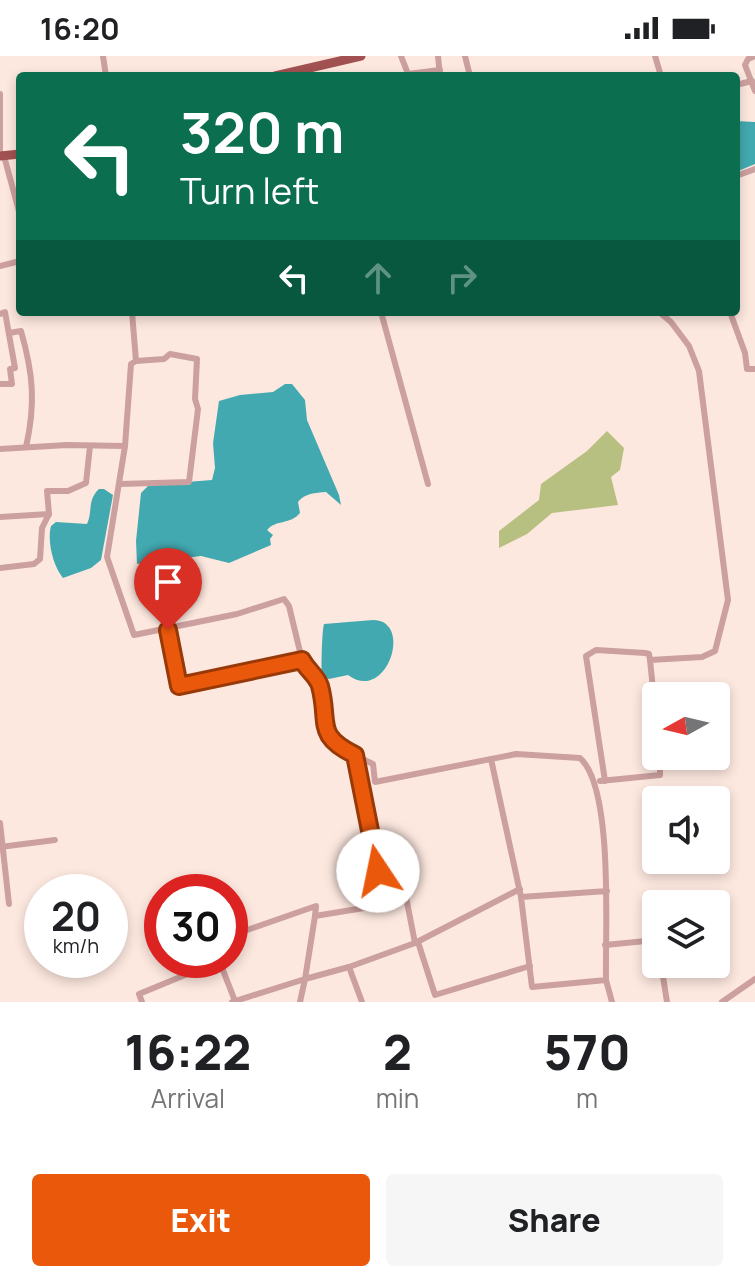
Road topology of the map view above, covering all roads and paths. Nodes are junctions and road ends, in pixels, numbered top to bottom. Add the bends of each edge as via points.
1 (361, 56) edge
2 (755, 56) edge
3 (292, 72) edge
4 (752, 81) junction
5 (740, 84) edge
6 (755, 91) edge
7 (0, 94) edge
8 (2, 156) edge
9 (16, 202) edge
10 (0, 314) edge
11 (132, 316) edge
12 (382, 316) edge
13 (664, 316) edge
14 (731, 316) edge
15 (9, 333) junction
16 (136, 361) junction
17 (755, 369) edge
18 (0, 384) edge
19 (90, 446) junction
20 (125, 446) junction
21 (26, 447) junction
22 (0, 449) edge
23 (120, 484) junction
24 (428, 484) dead end
25 (49, 514) junction
26 (0, 517) edge
27 (0, 568) edge
28 (168, 630) junction
29 (302, 660) junction
30 (650, 660) junction
31 (652, 682) edge
32 (355, 755) junction
33 (491, 759) junction
34 (660, 770) edge
35 (605, 781) junction
36 (593, 782) junction
37 (0, 823) edge
38 (55, 840) dead end
39 (2, 846) edge
40 (607, 891) junction
41 (521, 893) junction
42 (383, 900) junction
43 (9, 904) dead end
44 (315, 916) junction
45 (248, 930) edge
46 (642, 941) edge
47 (416, 942) junction
48 (605, 945) junction
49 (530, 966) junction
50 (349, 967) junction
51 (177, 978) edge
52 (226, 978) edge
53 (663, 978) edge
54 (305, 979) junction
55 (755, 979) edge
56 (606, 980) junction
57 (234, 1001) edge
58 (142, 1002) edge
59 (300, 1002) edge
60 (362, 1002) edge
61 (612, 1002) edge
62 (667, 1002) edge
63 (722, 1002) edge

1 - 3 highway
2 - 4 street via 745,65
4 - 5 street
4 - 6 street
7 - 8 street
8 - 9 street
10 - 15 street via 5,312
11 - 16 street
12 - 24 street
13 - 30 street via 696,359 728,600 715,651 702,657
14 - 17 street via 747,369
15 - 18 street via 15,368 10,369 12,384
15 - 21 street via 21,331 31,366
16 - 20 street via 131,364
16 - 23 street via 170,354 197,359 198,409 189,482
19 - 20 street
19 - 21 street
19 - 25 street via 86,483 68,491 47,491
20 - 23 street
21 - 22 street
23 - 28 street via 107,557 134,635
25 - 26 street
25 - 27 street via 42,528 40,559
28 - 29 street via 179,686
28 - 29 street via 284,599
29 - 32 street via 320,684 326,733 337,747
30 - 31 street
30 - 35 street via 645,653 596,650 586,656
32 - 33 street via 373,764 375,782
32 - 42 street
33 - 36 street via 516,754 580,758
33 - 41 street
34 - 35 street via 660,775
35 - 36 street
36 - 40 street
37 - 39 street
38 - 39 street
39 - 43 street
40 - 41 street
40 - 48 street
41 - 47 street
41 - 49 street
42 - 44 street via 371,908
42 - 47 street via 406,897
44 - 45 street via 316,906
44 - 54 street
46 - 48 street
47 - 49 street via 435,995
47 - 50 street
48 - 56 street
49 - 56 street via 532,987
50 - 54 street
50 - 60 street
51 - 58 street via 139,994
52 - 57 street
53 - 62 street
54 - 57 street
54 - 59 street
55 - 63 street
56 - 61 street

